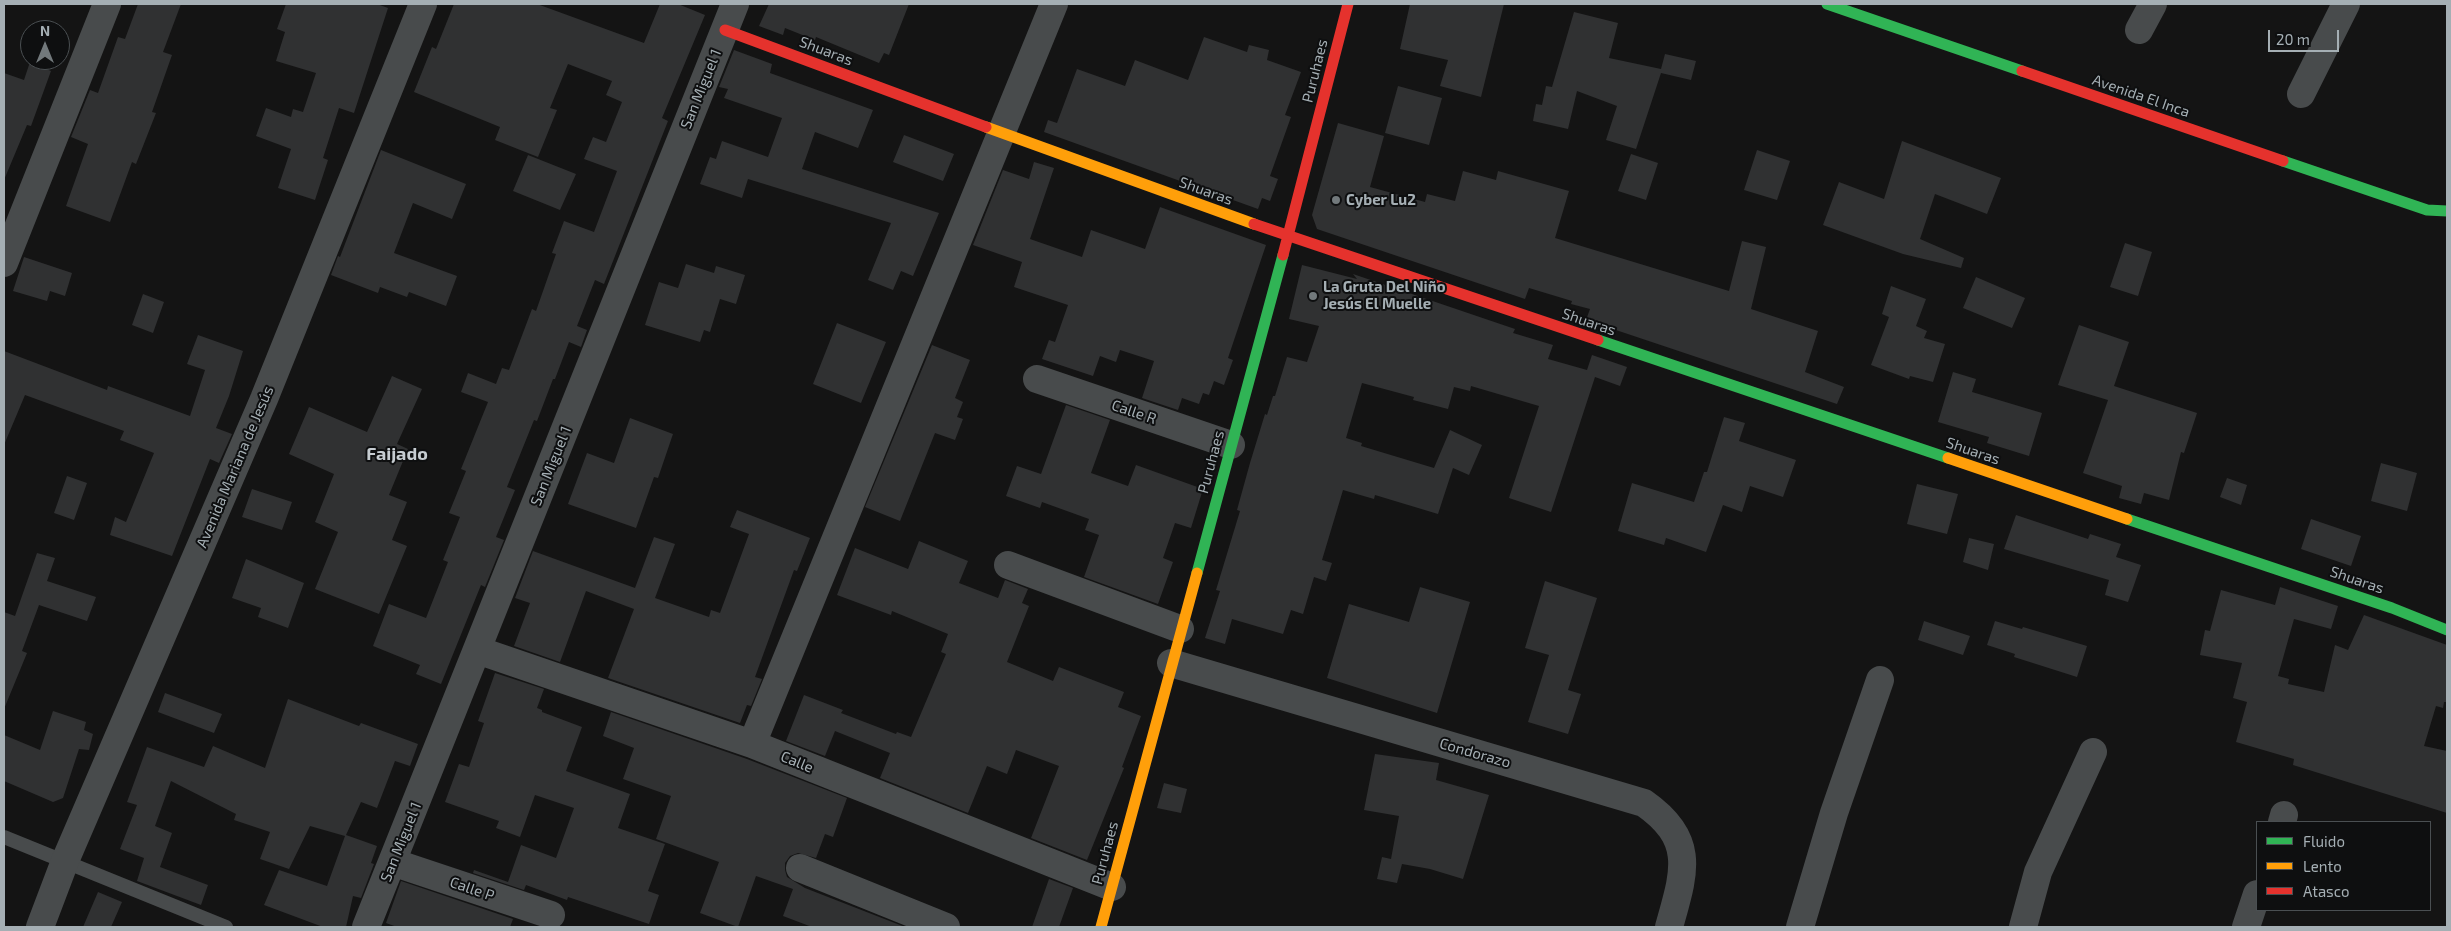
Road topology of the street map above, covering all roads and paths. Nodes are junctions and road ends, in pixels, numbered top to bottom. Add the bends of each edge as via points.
1 (107, 4) edge
2 (423, 4) edge
3 (735, 4) edge
4 (1054, 4) edge
5 (1348, 4) edge
6 (1827, 4) edge
7 (2153, 4) edge
8 (2346, 4) edge
9 (725, 30) junction
10 (2139, 30) dead end
11 (2301, 94) dead end
12 (1000, 133) junction
13 (2447, 211) edge
14 (12, 218) edge
15 (1288, 236) junction
16 (4, 263) edge
17 (1037, 379) dead end
18 (1231, 446) junction
19 (1008, 565) dead end
20 (1180, 629) junction
21 (2447, 630) edge
22 (477, 650) junction
23 (1171, 663) junction
24 (1880, 680) dead end
25 (752, 744) junction
26 (2093, 752) dead end
27 (4, 836) edge
28 (65, 860) junction
29 (392, 862) junction
30 (800, 868) dead end
31 (1112, 887) junction
32 (2256, 897) edge
33 (551, 916) dead end
34 (40, 927) edge
35 (226, 927) edge
36 (366, 927) edge
37 (946, 927) edge
38 (1100, 927) edge
39 (1669, 927) edge
40 (1800, 927) edge
41 (2023, 927) edge
42 (2246, 927) edge

1 - 14 street
2 - 28 street, Avenida Mariana de Jesús via 264,399
3 - 9 street, San Miguel 1
4 - 12 street
5 - 15 street, Puruhaes
6 - 13 street, Avenida El Inca via 2418,207
7 - 10 street
8 - 11 street
9 - 12 street, Shuaras
9 - 22 street, San Miguel 1
12 - 15 street, Shuaras
12 - 25 street
14 - 16 street
15 - 18 street, Puruhaes
15 - 21 street, Shuaras via 2392,608
17 - 18 street, Calle R
18 - 20 street, Puruhaes
19 - 20 street
20 - 23 street, Puruhaes
22 - 25 street, Calle
22 - 29 street, San Miguel 1
23 - 31 street, Puruhaes
23 - 39 street, Condorazo via 1644,803 1662,816 1675,832 1682,853 1682,874
24 - 40 street
25 - 31 street, Calle
26 - 41 street via 2038,872
27 - 28 lane
28 - 34 street, Avenida Mariana de Jesús
28 - 35 lane
29 - 33 street, Calle P
29 - 36 street, San Miguel 1
30 - 37 street
31 - 38 street, Puruhaes
32 - 42 street

